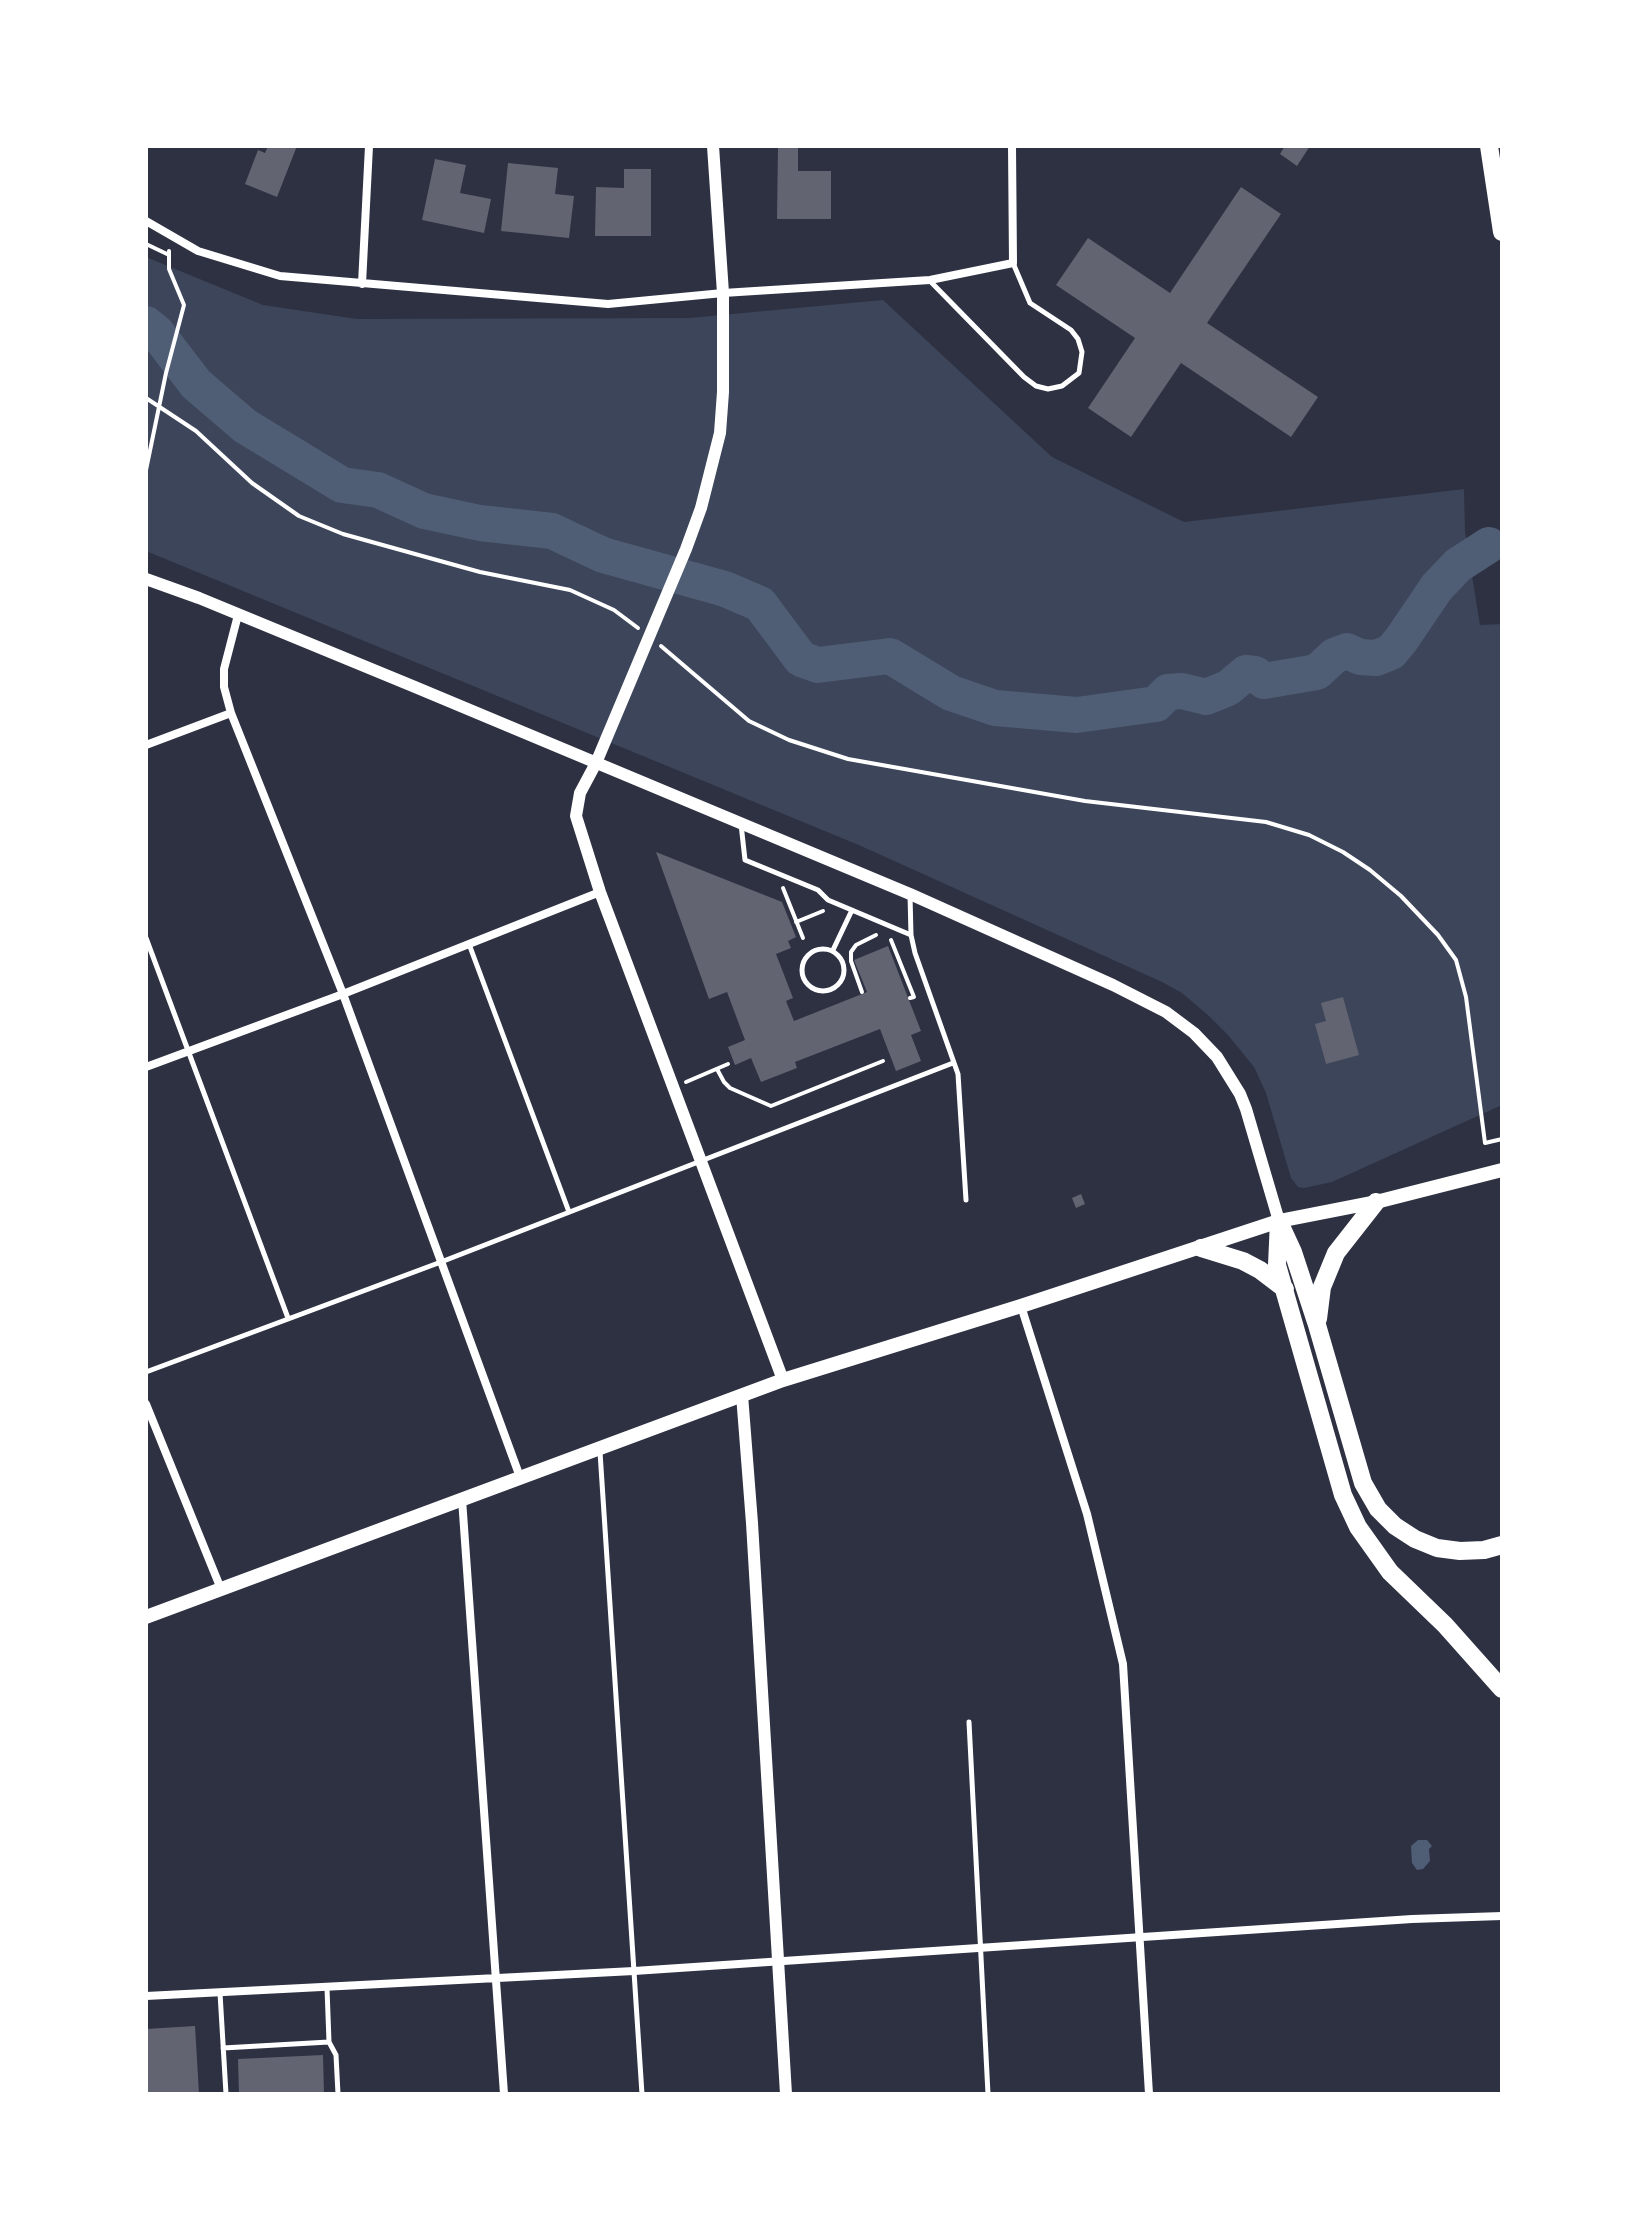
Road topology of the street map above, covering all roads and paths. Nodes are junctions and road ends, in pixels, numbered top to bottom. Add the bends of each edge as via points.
1 (369, 146) edge
2 (713, 146) edge
3 (1012, 146) edge
4 (1489, 146) edge
5 (146, 221) edge
6 (1502, 232) edge
7 (175, 238) junction
8 (146, 244) edge
9 (167, 254) junction
10 (1013, 263) junction
11 (930, 280) junction
12 (362, 284) junction
13 (723, 293) junction
14 (146, 398) edge
15 (159, 407) junction
16 (146, 470) edge
17 (146, 579) edge
18 (238, 615) junction
19 (649, 636) junction
20 (231, 713) junction
21 (146, 745) edge
22 (596, 763) junction
23 (741, 823) junction
24 (782, 887) dead end
25 (600, 892) junction
26 (910, 894) junction
27 (852, 910) junction
28 (823, 911) dead end
29 (796, 922) junction
30 (911, 935) junction
31 (146, 938) edge
32 (803, 938) dead end
33 (469, 943) junction
34 (833, 950) junction
35 (862, 992) dead end
36 (343, 994) junction
37 (910, 998) dead end
38 (189, 1051) junction
39 (883, 1061) dead end
40 (953, 1063) junction
41 (728, 1064) dead end
42 (146, 1067) edge
43 (717, 1069) junction
44 (672, 1088) junction
45 (1502, 1139) edge
46 (700, 1163) junction
47 (1502, 1170) edge
48 (966, 1200) dead end
49 (1376, 1202) junction
50 (569, 1212) junction
51 (1279, 1221) junction
52 (1201, 1248) junction
53 (441, 1262) junction
54 (1285, 1289) junction
55 (1021, 1306) junction
56 (288, 1318) junction
57 (1317, 1325) junction
58 (146, 1372) edge
59 (783, 1380) junction
60 (742, 1395) junction
61 (146, 1404) edge
62 (600, 1447) junction
63 (520, 1477) junction
64 (462, 1499) junction
65 (1502, 1545) edge
66 (221, 1589) junction
67 (146, 1617) edge
68 (1502, 1689) edge
69 (969, 1722) dead end
70 (1502, 1916) edge
71 (1141, 1937) junction
72 (981, 1949) junction
73 (777, 1962) junction
74 (634, 1971) junction
75 (498, 1977) junction
76 (327, 1987) junction
77 (220, 1993) junction
78 (146, 1996) edge
79 (329, 2042) junction
80 (223, 2048) junction
81 (226, 2094) edge
82 (338, 2094) edge
83 (504, 2094) edge
84 (642, 2094) edge
85 (786, 2094) edge
86 (988, 2094) edge
87 (1149, 2094) edge

1 - 12 street
2 - 13 street
3 - 10 street
4 - 6 highway
5 - 7 street
7 - 9 path
7 - 12 street via 198,251 280,276
8 - 9 path
9 - 15 path via 184,305
10 - 11 street
10 - 11 lane via 1030,303 1078,339 1079,373 1062,386 1048,389 1024,377
11 - 13 street
12 - 13 street via 608,304
13 - 19 street via 720,433 709,484
14 - 15 path
15 - 16 path
15 - 19 path via 299,516 358,539 570,590 614,610
17 - 18 street
18 - 20 street via 224,669
18 - 22 street
19 - 22 street
19 - 45 path via 749,721 819,750 990,786 1266,822 1343,852 1401,896 1456,960 1466,997 1485,1143
20 - 21 street
20 - 36 street
22 - 23 street
22 - 25 street via 580,793 576,816
23 - 26 street
23 - 27 lane via 745,860
24 - 29 path
25 - 33 street
25 - 44 street
26 - 30 lane
26 - 51 street via 1113,985 1194,1033 1229,1074 1246,1109
27 - 30 lane
27 - 34 lane
28 - 29 path
29 - 32 path
30 - 40 lane
31 - 38 lane
33 - 36 street
33 - 50 lane
34 - 34 lane via 809,953 801,967 806,984 821,992 842,980 843,965
35 - 37 path via 851,952 878,934 893,942 914,997
36 - 38 street
36 - 53 street
38 - 42 street
38 - 56 lane
39 - 43 path via 771,1106 730,1088
40 - 46 lane
40 - 48 lane
41 - 43 path
43 - 44 path
44 - 46 street
46 - 50 lane
46 - 59 street
47 - 49 main road
49 - 51 main road
49 - 57 highway via 1336,1253 1322,1287
50 - 53 lane
51 - 52 main road
51 - 54 highway via 1277,1265
51 - 57 highway
52 - 54 highway via 1243,1261
52 - 55 main road
53 - 56 lane
53 - 63 street
54 - 68 highway via 1343,1495 1358,1527 1390,1572
55 - 59 main road
55 - 71 street via 1087,1514 1123,1664
56 - 58 lane
57 - 65 highway via 1363,1483 1378,1509 1405,1532 1437,1548 1484,1550
59 - 60 main road
60 - 62 main road
60 - 73 street
61 - 66 street
62 - 63 main road
62 - 74 lane
63 - 64 main road
64 - 66 main road
64 - 75 street
66 - 67 main road
69 - 72 lane
70 - 71 street
71 - 72 street
71 - 87 street
72 - 73 street
72 - 86 lane
73 - 74 street
73 - 85 street
74 - 75 street
74 - 84 lane
75 - 76 street
75 - 83 street
76 - 77 street
76 - 79 lane
77 - 78 street
77 - 80 lane
79 - 80 lane
79 - 82 lane via 336,2055
80 - 81 lane

